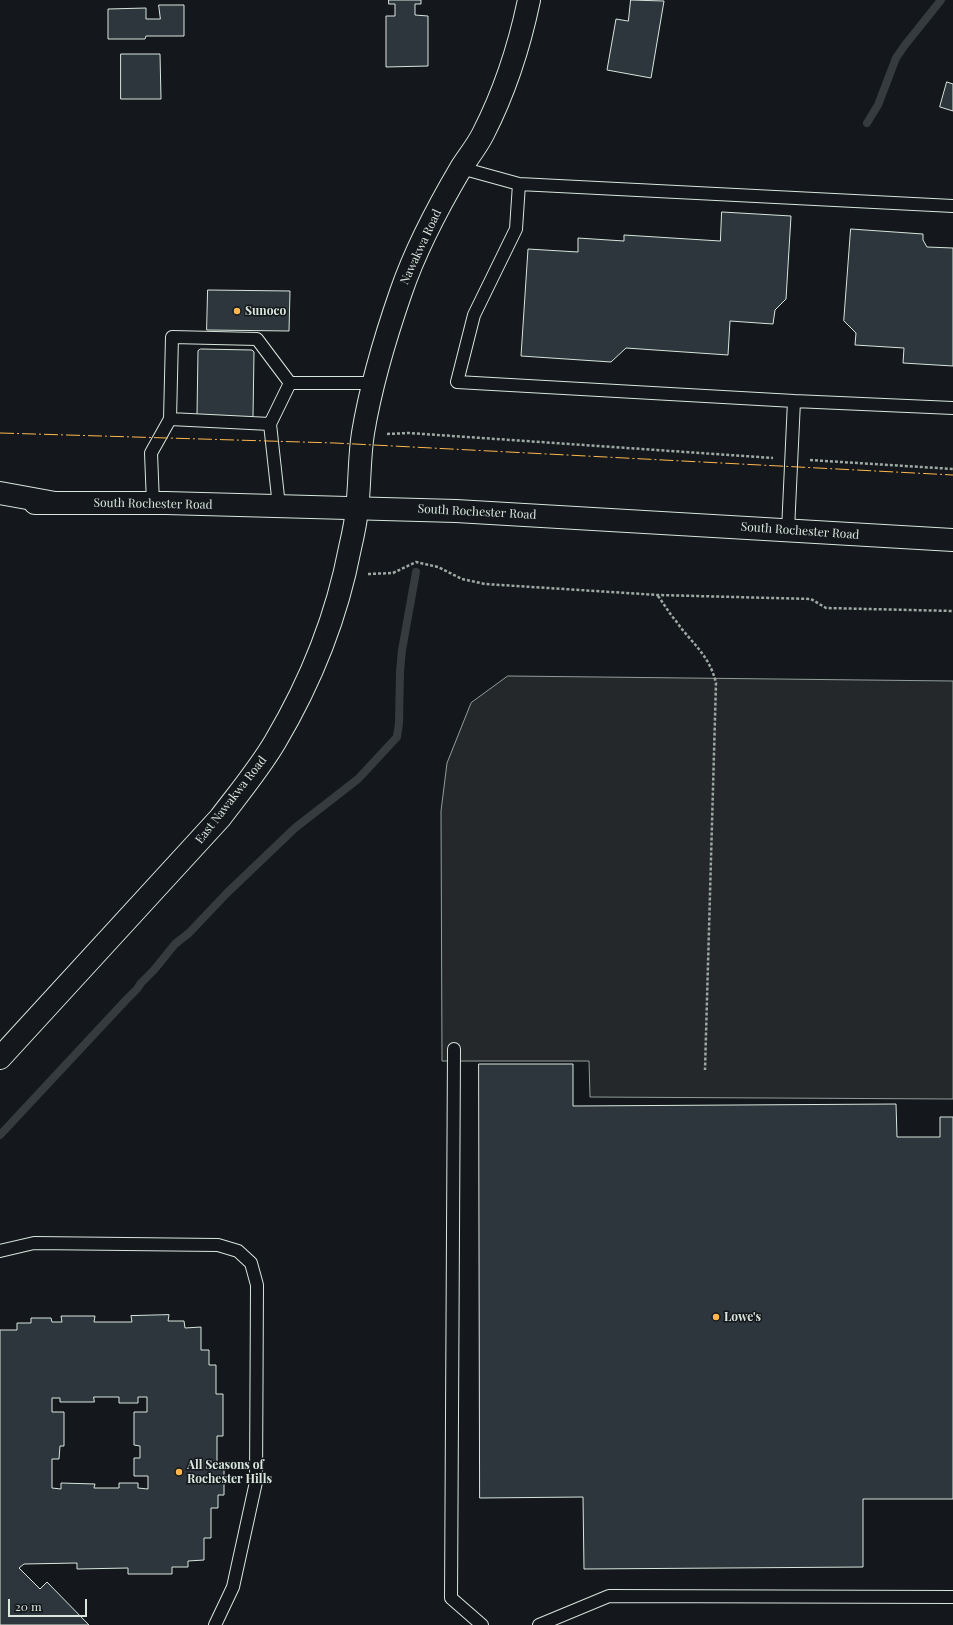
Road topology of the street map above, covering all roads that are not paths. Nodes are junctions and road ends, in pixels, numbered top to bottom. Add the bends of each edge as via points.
1 (529, 0) edge
2 (461, 168) junction
3 (519, 184) junction
4 (953, 206) edge
5 (290, 383) junction
6 (374, 383) junction
7 (794, 401) junction
8 (953, 408) edge
9 (170, 419) junction
10 (270, 424) junction
11 (0, 493) edge
12 (0, 503) edge
13 (55, 503) junction
14 (154, 503) junction
15 (279, 506) junction
16 (357, 508) junction
17 (788, 530) junction
18 (953, 540) edge
19 (454, 1049) dead end
20 (0, 1058) edge
21 (0, 1251) edge
22 (953, 1597) edge
23 (215, 1625) edge
24 (482, 1625) edge
25 (539, 1625) edge

1 - 2 main road, Nawakwa Road via 510,74 482,136
2 - 3 lane
2 - 6 main road, Nawakwa Road via 432,219 408,272 390,322
3 - 4 lane
3 - 7 lane via 516,229 474,315 458,382
5 - 6 lane
5 - 9 lane via 257,339 172,337
5 - 10 lane
6 - 16 main road, Nawakwa Road via 363,433
7 - 8 lane
7 - 17 lane
9 - 10 lane
9 - 14 lane via 151,453
10 - 15 lane
11 - 13 main road
12 - 13 main road, South Rochester Road
13 - 14 main road, South Rochester Road
14 - 15 main road, South Rochester Road
15 - 16 main road, South Rochester Road
16 - 17 main road, South Rochester Road via 463,511
16 - 20 main road, East Nawakwa Road via 345,574 330,623 292,713 274,744 220,818
17 - 18 main road, South Rochester Road
19 - 24 lane via 451,1598
21 - 23 lane via 34,1243 218,1245 238,1251 251,1263 257,1285 256,1482 234,1587
22 - 25 lane via 609,1596

